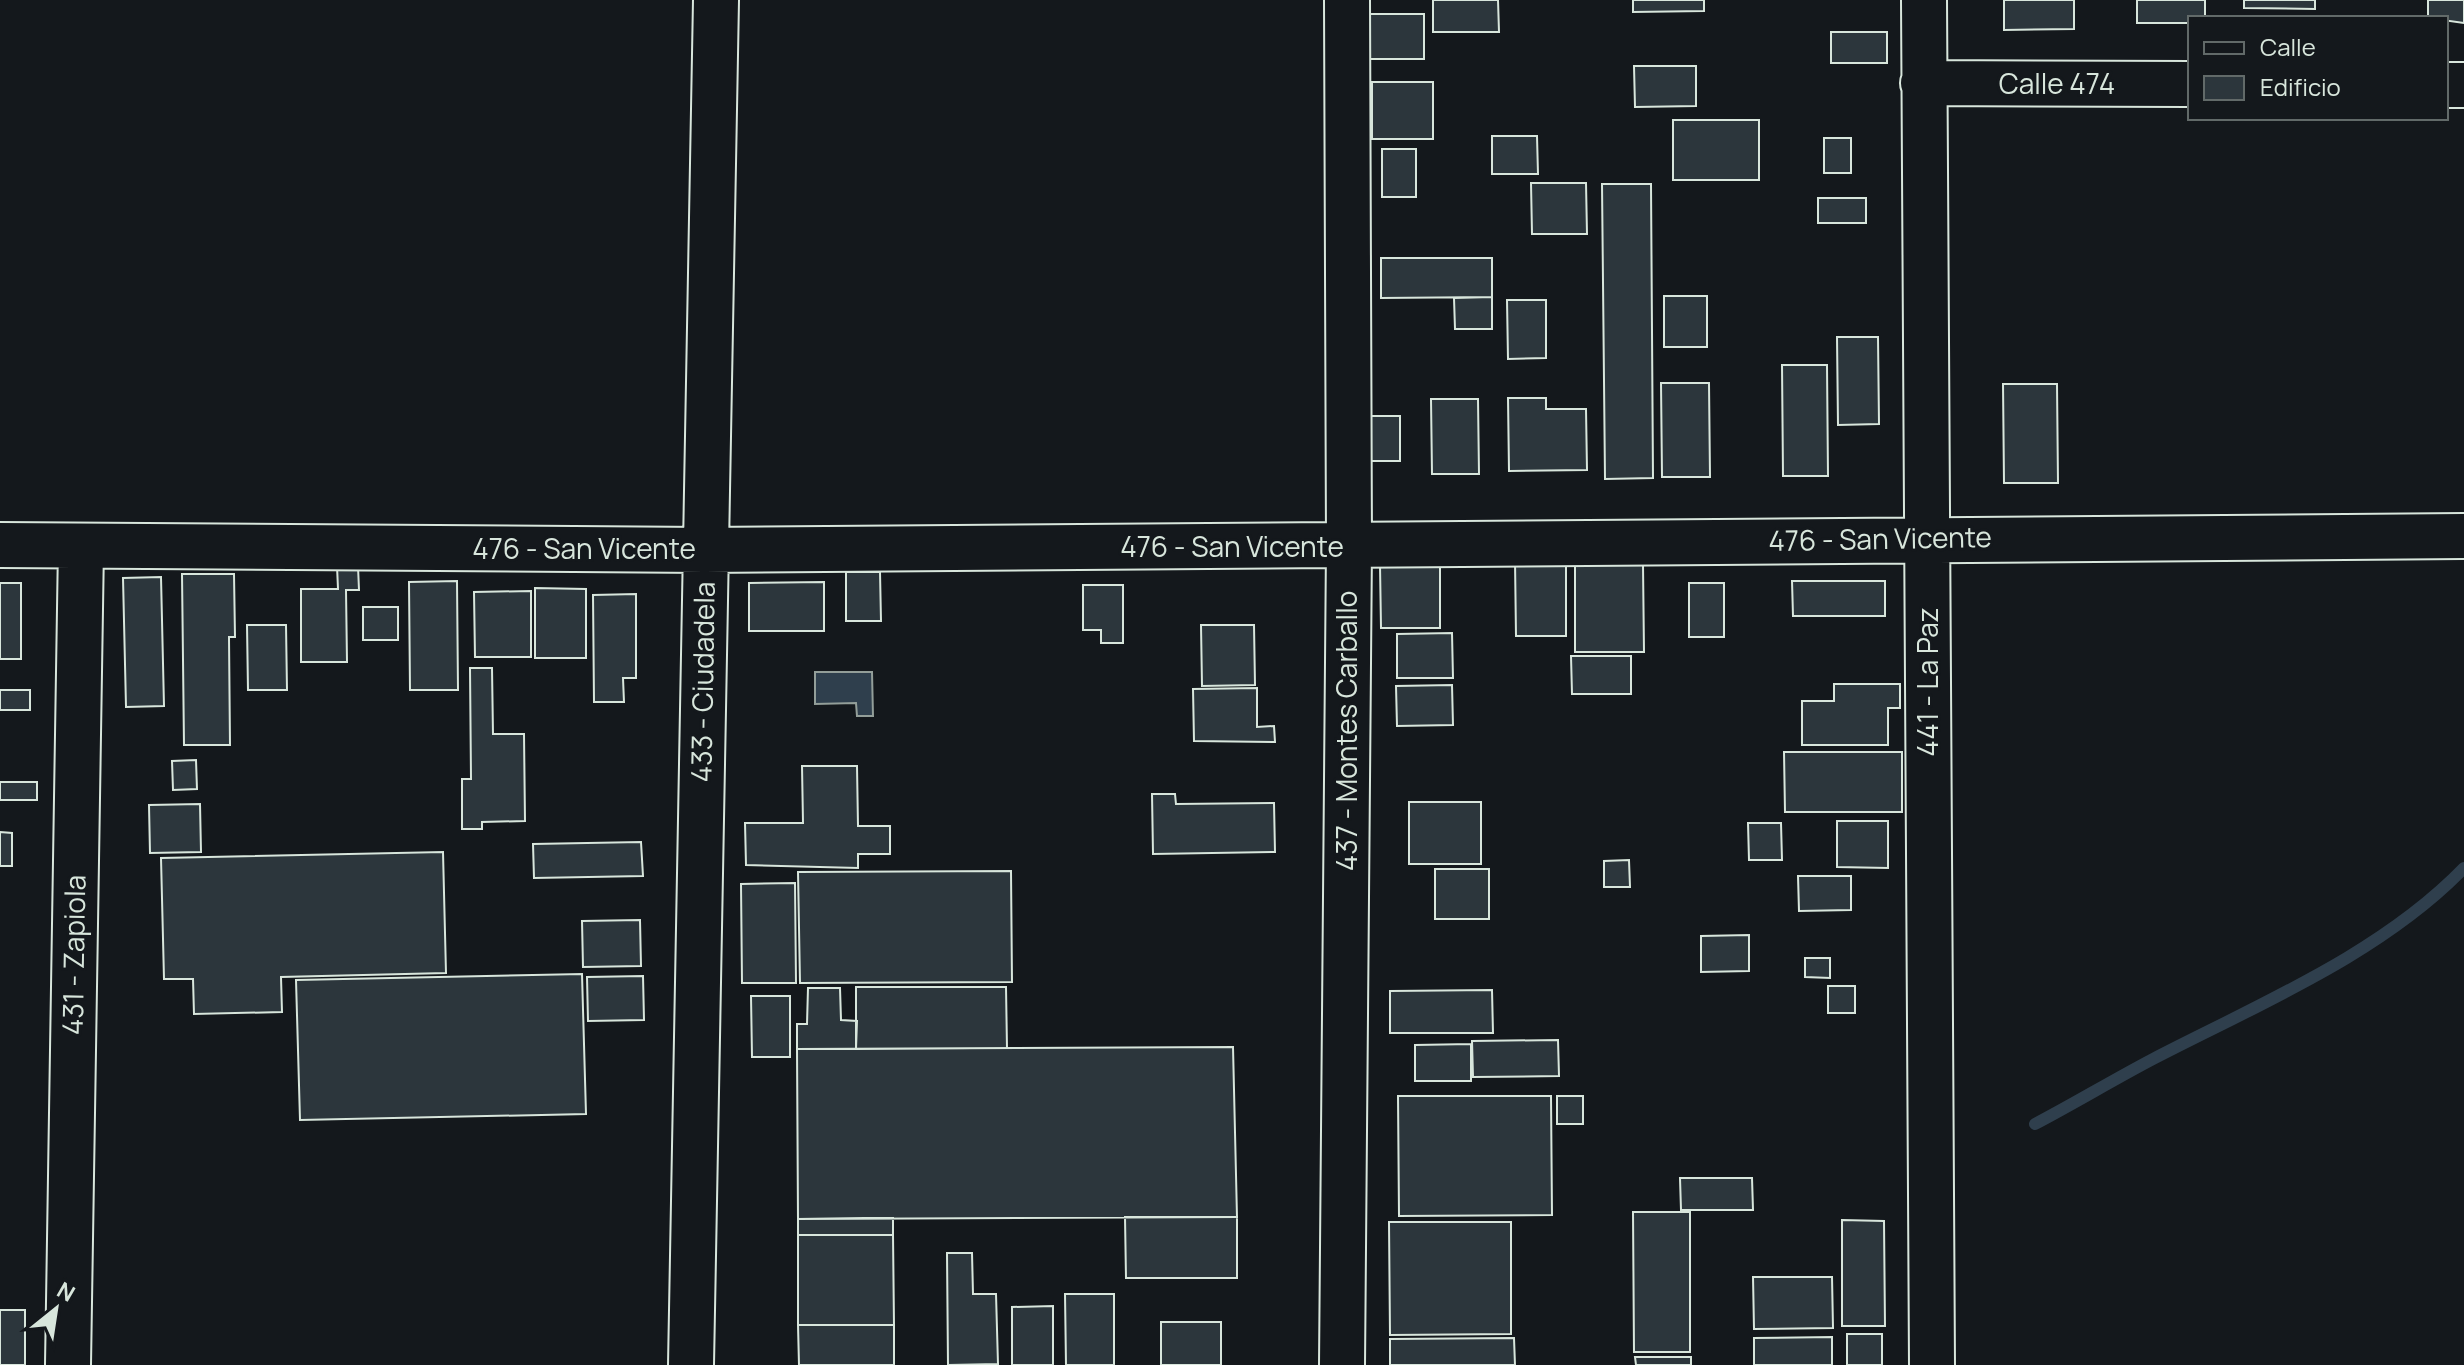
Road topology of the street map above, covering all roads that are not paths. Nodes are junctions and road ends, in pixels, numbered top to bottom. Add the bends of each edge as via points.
1 (716, 0) edge
2 (1347, 0) edge
3 (1924, 0) edge
4 (1923, 83) junction
5 (2188, 84) edge
6 (2464, 536) edge
7 (1928, 538) junction
8 (0, 545) edge
9 (81, 546) junction
10 (1349, 546) junction
11 (705, 550) junction
12 (68, 1365) edge
13 (691, 1365) edge
14 (1342, 1365) edge
15 (1932, 1365) edge

1 - 11 street, 433 - Ciudadela
2 - 10 street, 437 - Montes Carballo
3 - 4 street, 441 - La Paz
4 - 5 street, Calle 474
4 - 7 street, 441 - La Paz
6 - 7 street, 476 - San Vicente
7 - 10 street, 476 - San Vicente
7 - 15 street, 441 - La Paz
8 - 9 street, 476 - San Vicente
9 - 11 street, 476 - San Vicente
9 - 12 street, 431 - Zapiola
10 - 11 street, 476 - San Vicente
10 - 14 street, 437 - Montes Carballo
11 - 13 street, 433 - Ciudadela

